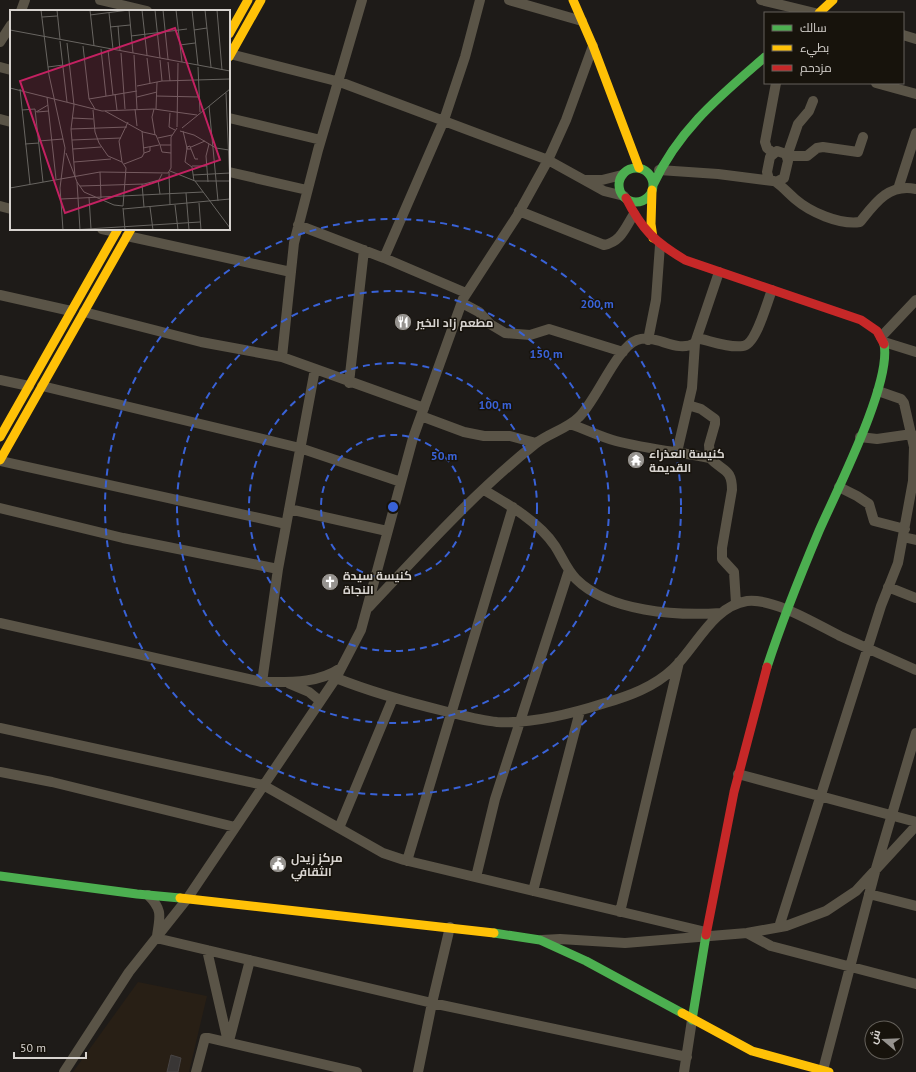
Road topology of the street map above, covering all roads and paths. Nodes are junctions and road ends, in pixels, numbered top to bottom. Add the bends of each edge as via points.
1 (25, 0) edge
2 (100, 0) edge
3 (248, 0) edge
4 (261, 0) edge
5 (362, 0) edge
6 (480, 0) edge
7 (509, 0) edge
8 (573, 0) edge
9 (762, 0) edge
10 (833, 0) edge
11 (119, 2) edge
12 (20, 10) edge
13 (144, 10) edge
14 (811, 12) edge
15 (820, 12) edge
16 (582, 21) junction
17 (10, 27) edge
18 (230, 32) edge
19 (904, 36) edge
20 (916, 39) edge
21 (0, 42) edge
22 (593, 46) junction
23 (230, 56) edge
24 (764, 59) edge
25 (0, 67) edge
26 (10, 70) edge
27 (338, 81) junction
28 (776, 84) edge
29 (880, 84) edge
30 (916, 94) edge
31 (813, 101) dead end
32 (230, 118) edge
33 (0, 119) edge
34 (444, 120) junction
35 (10, 122) edge
36 (916, 133) edge
37 (864, 137) dead end
38 (321, 140) junction
39 (630, 144) junction
40 (773, 153) junction
41 (787, 156) junction
42 (548, 160) junction
43 (663, 160) junction
44 (642, 169) junction
45 (659, 170) junction
46 (230, 172) edge
47 (623, 174) junction
48 (581, 179) junction
49 (774, 182) junction
50 (653, 187) junction
51 (898, 189) junction
52 (916, 189) edge
53 (307, 190) junction
54 (625, 197) junction
55 (0, 206) edge
56 (10, 209) edge
57 (519, 211) junction
58 (634, 214) junction
59 (298, 226) junction
60 (117, 231) edge
61 (129, 233) edge
62 (656, 242) junction
63 (364, 250) junction
64 (384, 258) junction
65 (291, 272) junction
66 (719, 272) junction
67 (772, 290) junction
68 (466, 293) junction
69 (0, 295) edge
70 (916, 300) edge
71 (462, 303) junction
72 (71, 311) junction
73 (84, 312) junction
74 (648, 340) junction
75 (883, 340) junction
76 (696, 341) junction
77 (623, 352) junction
78 (916, 352) edge
79 (282, 357) junction
80 (315, 369) junction
81 (0, 380) edge
82 (349, 383) junction
83 (28, 386) junction
84 (42, 386) junction
85 (878, 390) junction
86 (688, 405) junction
87 (422, 412) junction
88 (570, 424) junction
89 (913, 430) edge
90 (1, 432) edge
91 (860, 438) junction
92 (536, 443) junction
93 (300, 448) junction
94 (677, 452) junction
95 (710, 458) junction
96 (0, 460) edge
97 (401, 482) junction
98 (839, 487) junction
99 (484, 490) junction
100 (513, 507) junction
101 (0, 508) edge
102 (289, 509) junction
103 (286, 524) junction
104 (387, 531) junction
105 (904, 533) junction
106 (916, 540) edge
107 (278, 569) junction
108 (569, 570) junction
109 (888, 587) junction
110 (916, 598) edge
111 (736, 603) junction
112 (367, 609) junction
113 (787, 611) junction
114 (721, 613) junction
115 (0, 623) edge
116 (868, 648) junction
117 (679, 662) junction
118 (341, 668) junction
119 (916, 670) edge
120 (336, 678) junction
121 (262, 682) junction
122 (285, 682) junction
123 (392, 698) junction
124 (320, 701) junction
125 (580, 711) junction
126 (451, 713) junction
127 (519, 721) junction
128 (0, 728) edge
129 (916, 733) edge
130 (0, 772) edge
131 (738, 774) junction
132 (263, 785) junction
133 (820, 797) junction
134 (892, 815) junction
135 (916, 822) edge
136 (916, 826) edge
137 (235, 827) junction
138 (339, 828) junction
139 (407, 861) junction
140 (875, 872) junction
141 (0, 876) edge
142 (476, 877) junction
143 (533, 891) junction
144 (869, 894) junction
145 (148, 895) junction
146 (188, 899) junction
147 (916, 906) edge
148 (620, 912) junction
149 (450, 927) junction
150 (779, 927) junction
151 (747, 932) junction
152 (706, 934) junction
153 (156, 938) junction
154 (540, 940) junction
155 (207, 950) junction
156 (250, 960) junction
157 (850, 967) junction
158 (916, 984) edge
159 (432, 1003) junction
160 (692, 1020) junction
161 (228, 1042) junction
162 (687, 1057) junction
163 (826, 1071) edge
164 (64, 1072) edge
165 (196, 1072) edge
166 (357, 1072) edge
167 (418, 1072) edge
168 (684, 1072) edge

1 - 12 street
2 - 11 street
3 - 18 street
4 - 23 street
5 - 27 street
6 - 34 street via 465,57
7 - 16 street
8 - 16 street
9 - 14 street
10 - 15 street
11 - 13 street
16 - 22 street
17 - 21 street
19 - 20 street
22 - 39 street
22 - 42 street via 566,120
23 - 27 street
24 - 43 street via 709,106
25 - 26 street
27 - 34 street
27 - 38 street
28 - 40 street via 765,142
29 - 30 street
31 - 41 street via 809,111 798,124
32 - 38 street
33 - 35 street
34 - 42 street
34 - 64 street
36 - 51 street
37 - 41 street via 858,152 823,147 817,148 807,156
38 - 53 street
39 - 44 street
39 - 47 street
40 - 41 street via 780,151
40 - 49 street via 767,172 768,177
41 - 49 street via 785,176
42 - 48 street
42 - 57 street
43 - 44 street
43 - 45 street
44 - 47 street via 631,169
44 - 50 street via 651,176
45 - 49 street via 718,174
45 - 50 street
46 - 53 street
47 - 48 street via 602,180
47 - 54 street via 620,186
48 - 54 street via 610,194
49 - 51 street via 805,206 852,223 860,222 887,192
50 - 54 street via 648,197 641,201
50 - 62 street via 651,224
51 - 52 street
53 - 59 street
54 - 58 street
55 - 56 street
57 - 58 street via 604,245 613,244 618,239
57 - 68 street
58 - 62 street
59 - 63 street
59 - 65 street
60 - 72 street
61 - 65 street
61 - 73 street
62 - 66 street via 685,260
62 - 74 street via 656,300
63 - 64 street
63 - 82 street
64 - 68 street
65 - 79 street
66 - 67 street
66 - 76 street
67 - 75 street via 861,320 878,332
67 - 76 street via 755,334 747,344
68 - 71 street
69 - 72 street
70 - 75 street
71 - 77 street via 479,312 490,324 505,333 530,335 549,329
71 - 87 street
72 - 83 street
73 - 79 street via 200,342
73 - 84 street
74 - 76 street via 684,348
74 - 77 street via 636,340
75 - 78 street
75 - 85 street via 882,372
76 - 86 street
77 - 88 street via 596,395 579,417
79 - 80 street
80 - 82 street
80 - 93 street
81 - 83 street
82 - 87 street
83 - 90 street
84 - 93 street
84 - 96 street
85 - 89 street via 901,399
85 - 91 street
86 - 94 street
86 - 95 street via 701,409 715,419 709,445
87 - 92 street via 464,432 484,436 510,436
87 - 97 street
88 - 92 street
88 - 94 street via 615,441
89 - 91 street via 877,439
89 - 105 street via 913,481
91 - 98 street
92 - 99 street
93 - 97 street
93 - 102 street
94 - 95 street
95 - 111 street via 716,465 729,472 732,480 722,560 734,572
96 - 103 street
97 - 104 street
98 - 105 street via 869,504 874,521
98 - 113 street
99 - 100 street
99 - 112 street via 434,538
100 - 108 street via 554,545
100 - 126 street
101 - 107 street via 123,538
102 - 103 street
102 - 104 street
103 - 107 street
104 - 112 street
105 - 106 street
105 - 109 street via 898,562
107 - 121 street
108 - 114 street via 586,589 630,606 664,612
108 - 127 street
109 - 110 street
109 - 116 street
111 - 113 street via 764,602
111 - 114 street
112 - 118 street via 361,630
113 - 116 street
113 - 131 street via 770,660
114 - 117 street
115 - 121 street
116 - 119 street
116 - 133 street
117 - 125 street via 653,685
117 - 148 street
118 - 120 street
118 - 122 street via 316,679
120 - 123 street
120 - 124 street
121 - 122 street
122 - 124 street via 309,692
123 - 126 street
123 - 138 street
124 - 132 street
125 - 127 street
125 - 143 street
126 - 127 street via 498,722
126 - 139 street
127 - 142 street via 495,799
128 - 132 street
129 - 134 street
130 - 137 street via 52,782
131 - 133 street
131 - 152 street
132 - 137 street
132 - 138 street
133 - 134 street
133 - 150 street
134 - 135 street
134 - 140 street
136 - 140 street
137 - 146 street
138 - 139 street via 383,853
139 - 142 street
140 - 144 street
140 - 150 street via 856,891 826,911
141 - 145 street
142 - 143 street
143 - 148 street
144 - 147 street
144 - 157 street
145 - 146 street
145 - 153 street via 158,904 160,912
146 - 149 street
146 - 153 street
148 - 152 street
149 - 154 street
149 - 159 street
150 - 151 street
151 - 152 street
151 - 157 street via 771,946
152 - 154 street via 625,943
152 - 160 street
153 - 155 street
153 - 164 street via 129,972
154 - 160 street via 586,961
155 - 156 street
155 - 161 street
156 - 159 street
156 - 161 street
157 - 158 street
157 - 163 street
159 - 162 street
159 - 167 street
160 - 162 street
160 - 163 street via 752,1051
161 - 165 street via 205,1038
161 - 166 street
162 - 168 street

